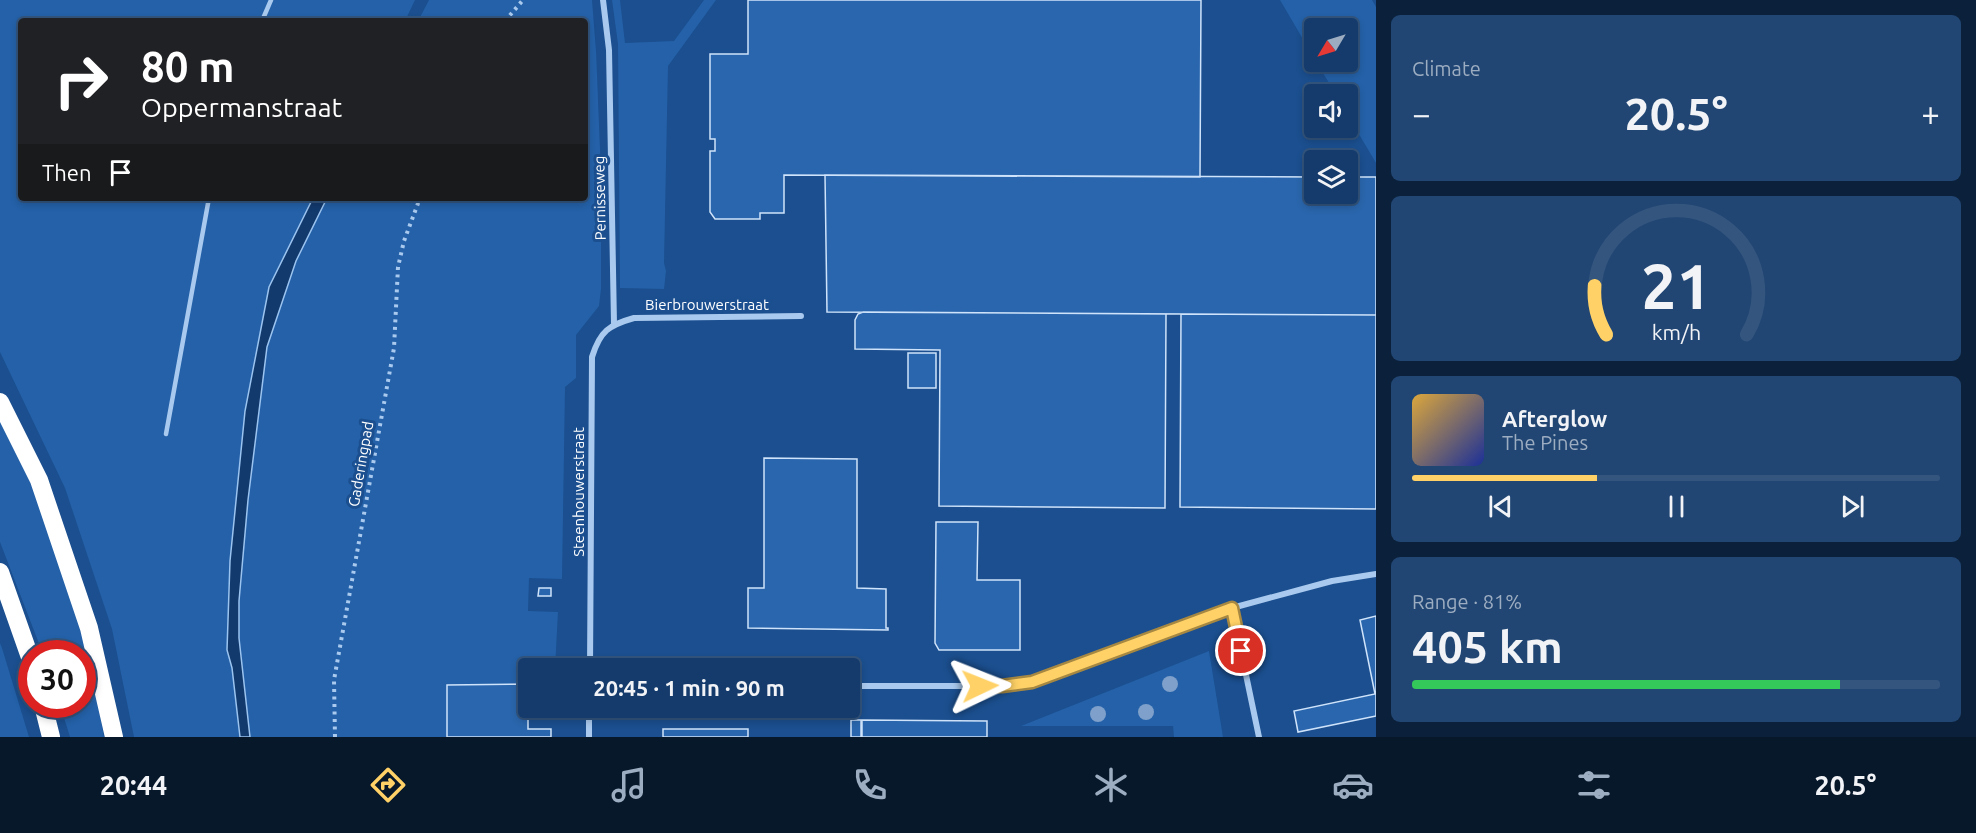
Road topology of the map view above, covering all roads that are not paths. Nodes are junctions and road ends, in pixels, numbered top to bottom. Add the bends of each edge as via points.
1 (271, 0) edge
2 (603, 0) edge
3 (263, 18) edge
4 (208, 201) edge
5 (801, 316) dead end
6 (614, 324) junction
7 (0, 402) edge
8 (166, 434) dead end
9 (0, 573) edge
10 (1376, 574) edge
11 (1232, 608) junction
12 (24, 640) edge
13 (590, 658) edge
14 (860, 686) edge
15 (46, 718) edge
16 (590, 718) edge
17 (51, 737) edge
18 (114, 737) edge
19 (589, 737) edge
20 (1259, 737) edge

1 - 3 lane
2 - 6 street, Pernisseweg via 609,50
4 - 8 lane
5 - 6 street, Bierbrouwerstraat via 634,318
6 - 13 street, Steenhouwerstraat via 598,339 592,357
7 - 18 highway via 39,480 88,628
9 - 12 highway
10 - 11 street
11 - 14 street via 1032,682 1002,686
11 - 20 street
15 - 17 highway
16 - 19 street

